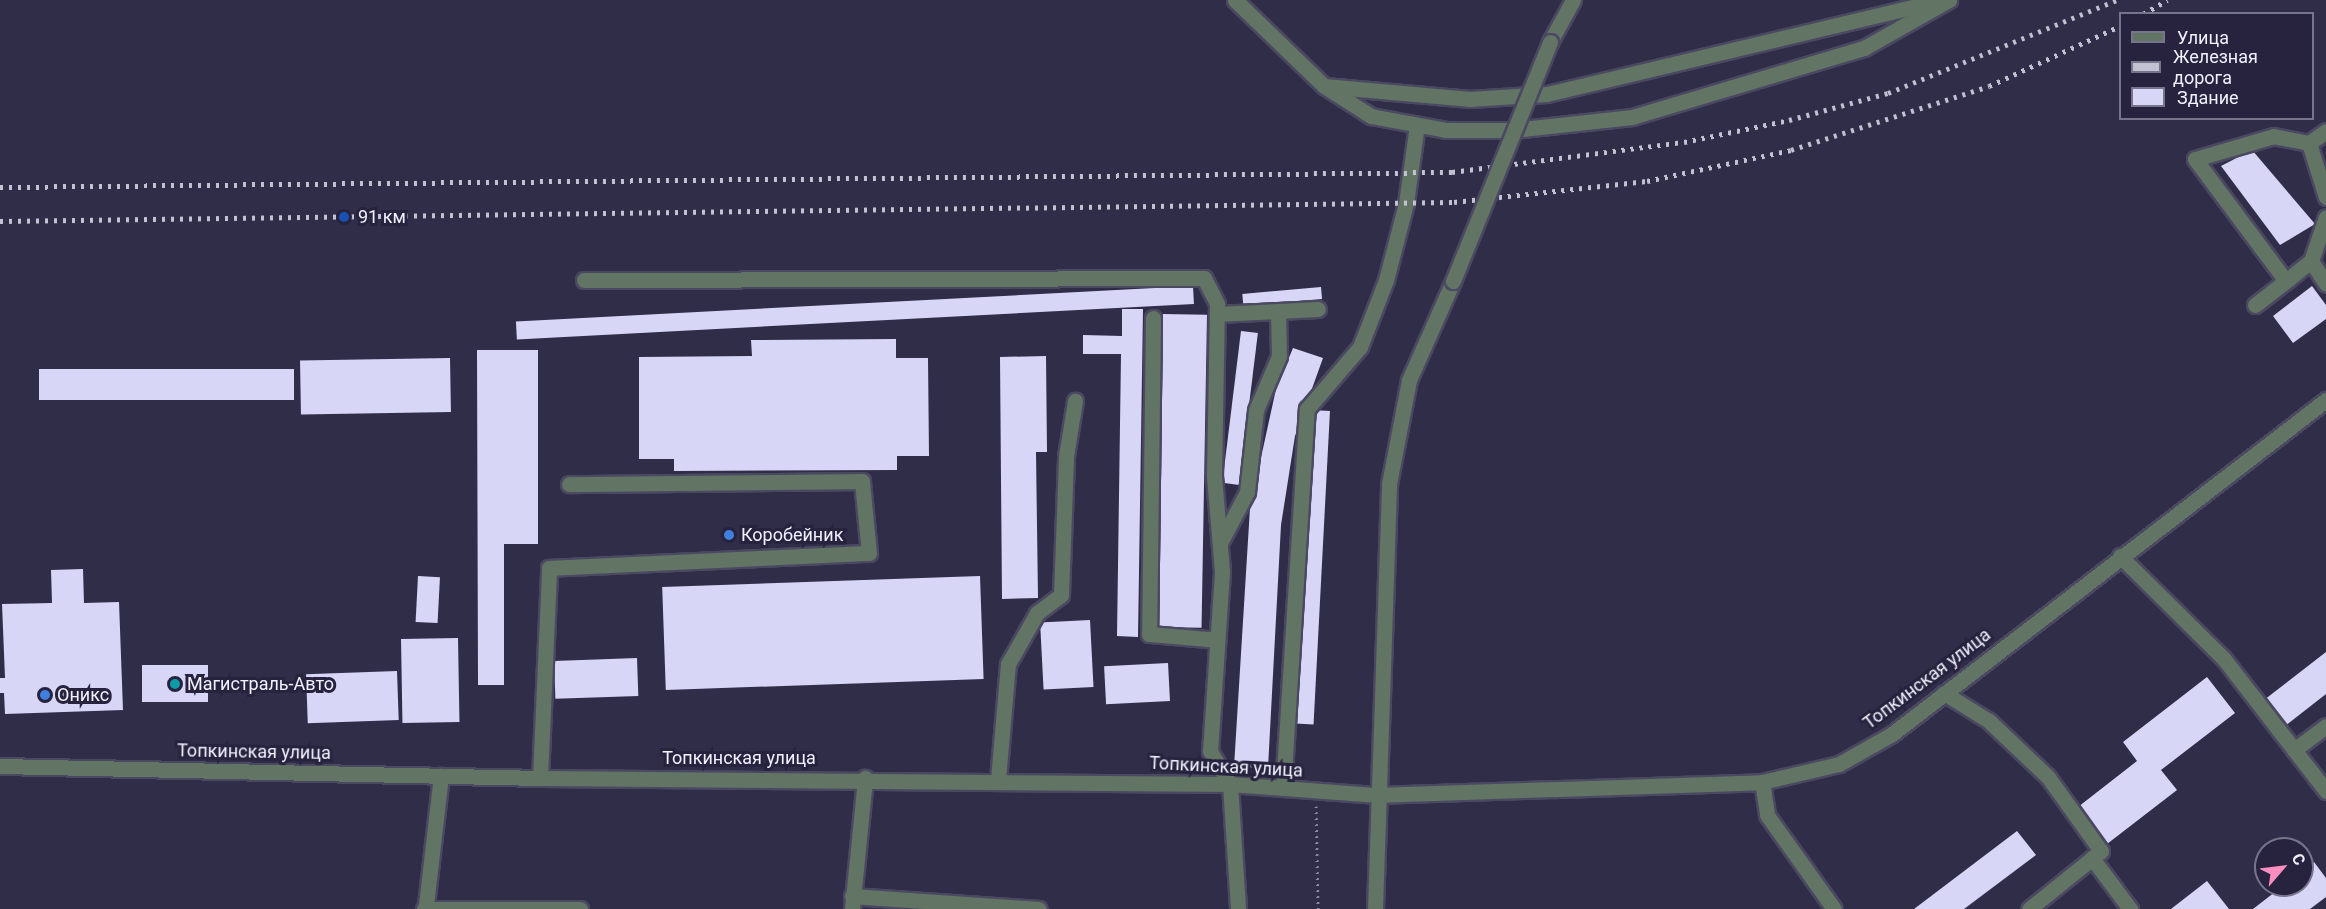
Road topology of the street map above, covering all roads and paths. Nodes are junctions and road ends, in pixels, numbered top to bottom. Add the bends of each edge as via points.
1 (1235, 0) edge
2 (1573, 0) edge
3 (1942, 0) edge
4 (1949, 0) edge
5 (1324, 86) junction
6 (1417, 125) junction
7 (2326, 131) edge
8 (2308, 143) junction
9 (2326, 197) edge
10 (2326, 217) edge
11 (2311, 261) junction
12 (584, 280) dead end
13 (2286, 281) junction
14 (2326, 284) edge
15 (2255, 305) dead end
16 (1318, 309) dead end
17 (1278, 311) junction
18 (1216, 314) junction
19 (1153, 318) dead end
20 (2326, 400) edge
21 (1075, 401) dead end
22 (569, 484) dead end
23 (1220, 543) junction
24 (2120, 556) junction
25 (1217, 640) junction
26 (1944, 693) junction
27 (2326, 726) edge
28 (2294, 750) junction
29 (0, 766) edge
30 (441, 776) junction
31 (540, 778) junction
32 (865, 778) junction
33 (998, 780) junction
34 (1762, 782) junction
35 (1230, 784) junction
36 (1283, 788) junction
37 (1315, 791) junction
38 (2326, 791) edge
39 (1375, 795) junction
40 (2092, 858) junction
41 (852, 903) edge
42 (425, 907) edge
43 (580, 909) edge
44 (1039, 909) edge
45 (1238, 909) edge
46 (1318, 909) edge
47 (1375, 909) edge
48 (1834, 909) edge
49 (2029, 909) edge
50 (2130, 909) edge

1 - 5 street
2 - 39 street, bridge via 1550,42 1410,380 1389,484
3 - 5 street via 1547,94 1470,99
4 - 6 street via 1864,48 1632,117 1513,130
5 - 6 street via 1371,116
6 - 36 street via 1406,203 1360,347 1307,409
7 - 8 street
8 - 9 street
8 - 13 street via 2274,135 2195,159
10 - 11 street
11 - 13 street
11 - 14 street
12 - 18 street via 1204,278
13 - 15 street
16 - 17 street
17 - 18 street
17 - 23 street via 1278,356 1256,410 1246,492
18 - 23 street via 1214,476
19 - 25 street via 1149,634
20 - 24 street, Топкинская улица
21 - 33 street via 1066,456 1061,595 1037,613 1008,664
22 - 31 street via 862,481 869,553 549,568
23 - 25 street
24 - 26 street, Топкинская улица
24 - 28 street via 2224,659
25 - 35 street via 1210,751
26 - 34 street, Топкинская улица via 1892,734 1839,764
26 - 40 street via 1989,721 2048,777 2101,851
27 - 28 street
28 - 38 street
29 - 30 street, Топкинская улица
30 - 31 street, Топкинская улица
30 - 42 street
31 - 32 street, Топкинская улица
32 - 33 street, Топкинская улица
32 - 41 street
33 - 35 street, Топкинская улица
34 - 39 street, Топкинская улица
34 - 48 street via 1767,815
35 - 36 street, Топкинская улица
35 - 45 street
36 - 37 street, Топкинская улица
37 - 39 street, Топкинская улица
37 - 46 path
39 - 47 street
40 - 49 street
40 - 50 street
41 - 44 street
42 - 43 street

